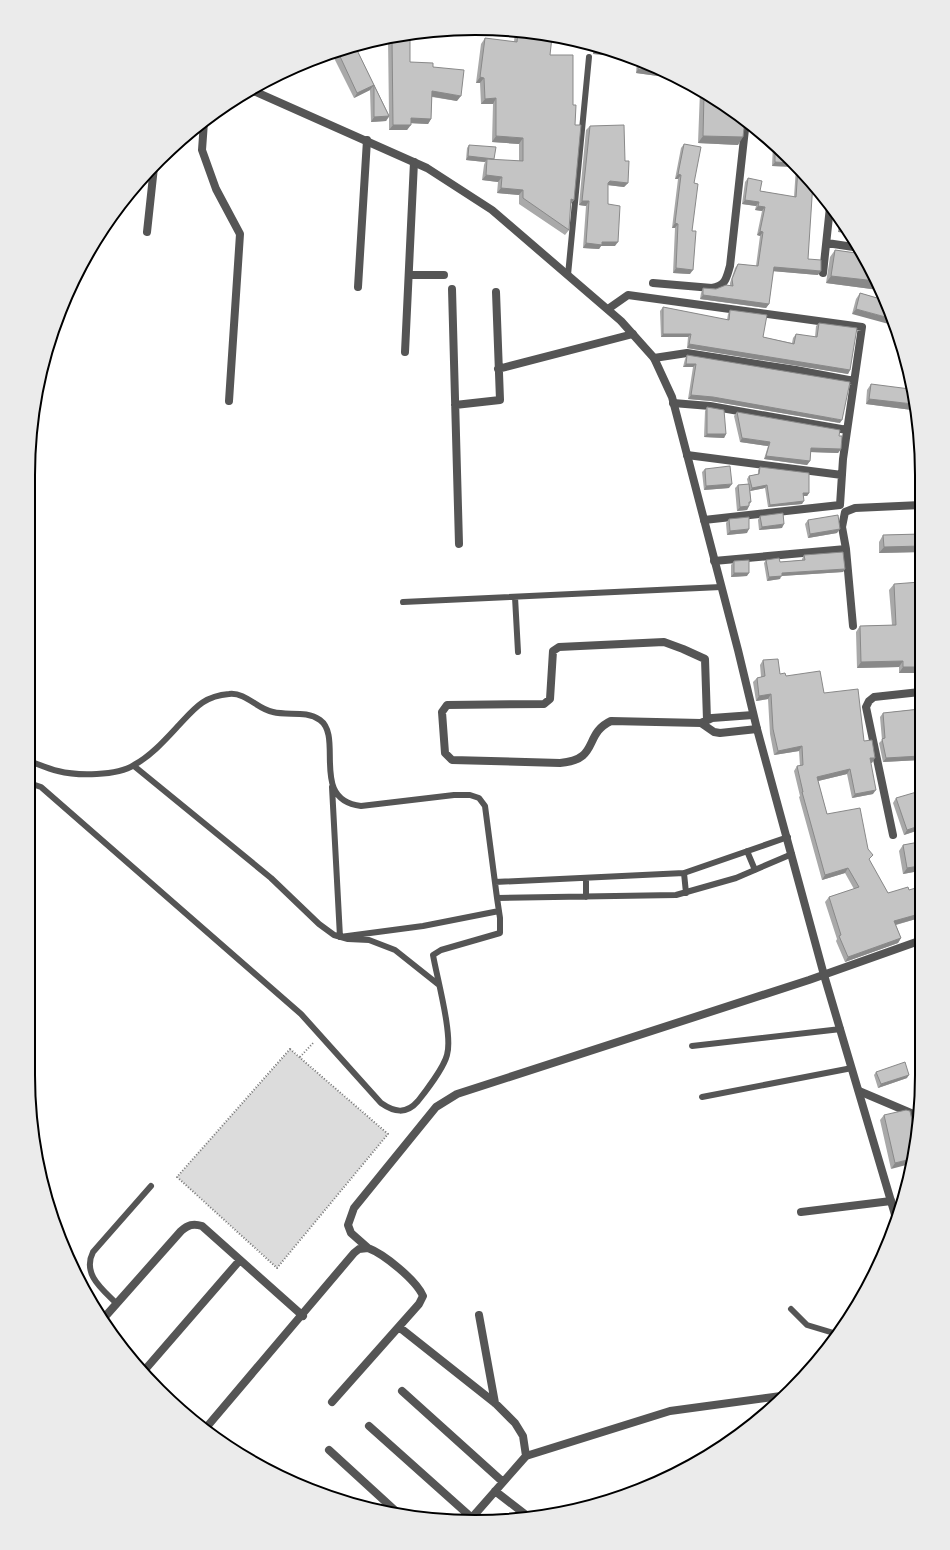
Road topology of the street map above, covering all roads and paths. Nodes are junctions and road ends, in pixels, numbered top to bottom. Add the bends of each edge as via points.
1 (589, 57) dead end
2 (257, 93) edge
3 (745, 128) edge
4 (204, 129) edge
5 (367, 140) junction
6 (414, 162) junction
7 (153, 176) edge
8 (829, 215) edge
9 (146, 232) dead end
10 (827, 243) junction
11 (851, 247) edge
12 (823, 273) edge
13 (408, 275) junction
14 (444, 275) dead end
15 (568, 275) junction
16 (653, 283) dead end
17 (358, 287) dead end
18 (452, 289) dead end
19 (496, 292) dead end
20 (608, 310) junction
21 (633, 334) junction
22 (405, 352) dead end
23 (654, 358) junction
24 (498, 369) junction
25 (854, 381) junction
26 (229, 401) dead end
27 (673, 403) junction
28 (455, 405) junction
29 (847, 430) junction
30 (687, 455) junction
31 (842, 475) junction
32 (915, 505) edge
33 (704, 520) junction
34 (459, 544) dead end
35 (846, 549) junction
36 (714, 561) junction
37 (721, 587) junction
38 (515, 597) junction
39 (403, 602) dead end
40 (853, 626) dead end
41 (518, 652) dead end
42 (915, 693) edge
43 (753, 715) junction
44 (704, 722) junction
45 (757, 729) junction
46 (35, 763) edge
47 (134, 766) junction
48 (35, 785) edge
49 (332, 785) junction
50 (893, 835) dead end
51 (788, 837) junction
52 (747, 851) junction
53 (792, 854) junction
54 (755, 870) junction
55 (684, 873) junction
56 (586, 878) junction
57 (495, 882) junction
58 (686, 893) junction
59 (586, 897) junction
60 (497, 898) junction
61 (499, 911) junction
62 (340, 937) junction
63 (915, 942) edge
64 (824, 975) junction
65 (439, 985) junction
66 (841, 1029) junction
67 (320, 1035) junction
68 (692, 1046) dead end
69 (300, 1057) junction
70 (852, 1068) junction
71 (859, 1091) junction
72 (702, 1097) dead end
73 (913, 1114) edge
74 (151, 1186) dead end
75 (891, 1201) junction
76 (894, 1210) edge
77 (801, 1212) dead end
78 (368, 1248) junction
79 (240, 1260) junction
80 (116, 1303) junction
81 (791, 1310) dead end
82 (106, 1314) edge
83 (479, 1315) dead end
84 (303, 1316) junction
85 (399, 1327) junction
86 (832, 1332) edge
87 (146, 1367) edge
88 (402, 1391) dead end
89 (775, 1397) edge
90 (332, 1402) dead end
91 (495, 1403) junction
92 (208, 1425) edge
93 (369, 1426) dead end
94 (329, 1450) dead end
95 (526, 1456) junction
96 (503, 1482) junction
97 (495, 1491) junction
98 (392, 1507) edge
99 (522, 1512) edge
100 (464, 1515) edge
101 (474, 1515) edge

1 - 15 lane
2 - 5 street
3 - 16 street via 730,266 726,280 712,288
4 - 26 street via 202,150 216,189 240,234
5 - 6 street
5 - 17 street
6 - 13 street
6 - 15 street via 492,210
7 - 9 street
8 - 10 street
10 - 11 street
10 - 12 street
13 - 14 street
13 - 22 street
15 - 20 street
18 - 28 street
19 - 24 street
20 - 21 street
20 - 25 street via 628,294 862,328
21 - 23 street
21 - 24 street
23 - 25 street via 687,353
23 - 27 street
24 - 28 street via 500,400
25 - 29 street
27 - 29 street via 710,406
27 - 30 street
28 - 34 street
29 - 31 street
30 - 31 street
30 - 33 street
31 - 33 street via 840,506
32 - 35 street via 855,508 845,512 842,527
33 - 36 street
35 - 36 street
35 - 40 street
36 - 37 street
37 - 38 lane
37 - 43 street
38 - 39 lane
38 - 41 lane
42 - 50 street via 874,697 866,707
43 - 44 street via 712,718
43 - 45 street
44 - 44 street via 611,721 603,725 586,754 574,762 452,760 445,753 442,712 447,705 544,704 550,699 553,651 559,647 664,642 705,659
44 - 45 street via 714,732
45 - 51 street
46 - 47 lane via 59,771 101,774
47 - 49 lane via 199,703 229,694 243,696 272,712 311,715 321,721 327,733
47 - 62 lane via 271,878 319,924
48 - 67 lane via 41,786 301,1014
49 - 57 lane via 349,804 361,806 454,795 479,798 485,806
49 - 62 lane
51 - 52 lane
51 - 53 street
52 - 54 lane
52 - 55 lane
53 - 54 lane
53 - 64 street
54 - 58 lane
55 - 56 lane
55 - 58 lane
56 - 57 lane
56 - 59 lane
57 - 60 lane
58 - 59 lane
59 - 60 lane
60 - 61 lane
61 - 62 lane via 423,926
61 - 65 lane via 500,933 441,950 434,955
62 - 65 lane via 368,940 395,950
63 - 64 street
64 - 66 street
64 - 78 street via 452,1097 436,1107 354,1208 348,1225 351,1233
65 - 67 lane via 448,1040 447,1055 426,1092 409,1109 392,1110 381,1102
66 - 68 lane
66 - 70 street
67 - 69 path
69 - 69 path via 388,1134 277,1268 177,1178 290,1049
70 - 71 street
70 - 72 lane
71 - 73 street
71 - 75 street
74 - 80 lane via 93,1252 89,1260 92,1276 97,1284
75 - 76 street
75 - 77 street
78 - 84 street via 359,1249 354,1254
78 - 85 street via 391,1263 420,1289 423,1296
79 - 80 street via 202,1226 187,1226
79 - 84 street
79 - 87 street
80 - 82 street
81 - 86 lane via 807,1325
83 - 91 street
84 - 92 street
85 - 90 street
85 - 91 street
88 - 96 street
89 - 95 street via 670,1411
91 - 95 street via 515,1423 523,1436
93 - 100 street
94 - 98 street
95 - 96 street
96 - 97 street
97 - 99 street
97 - 101 street

